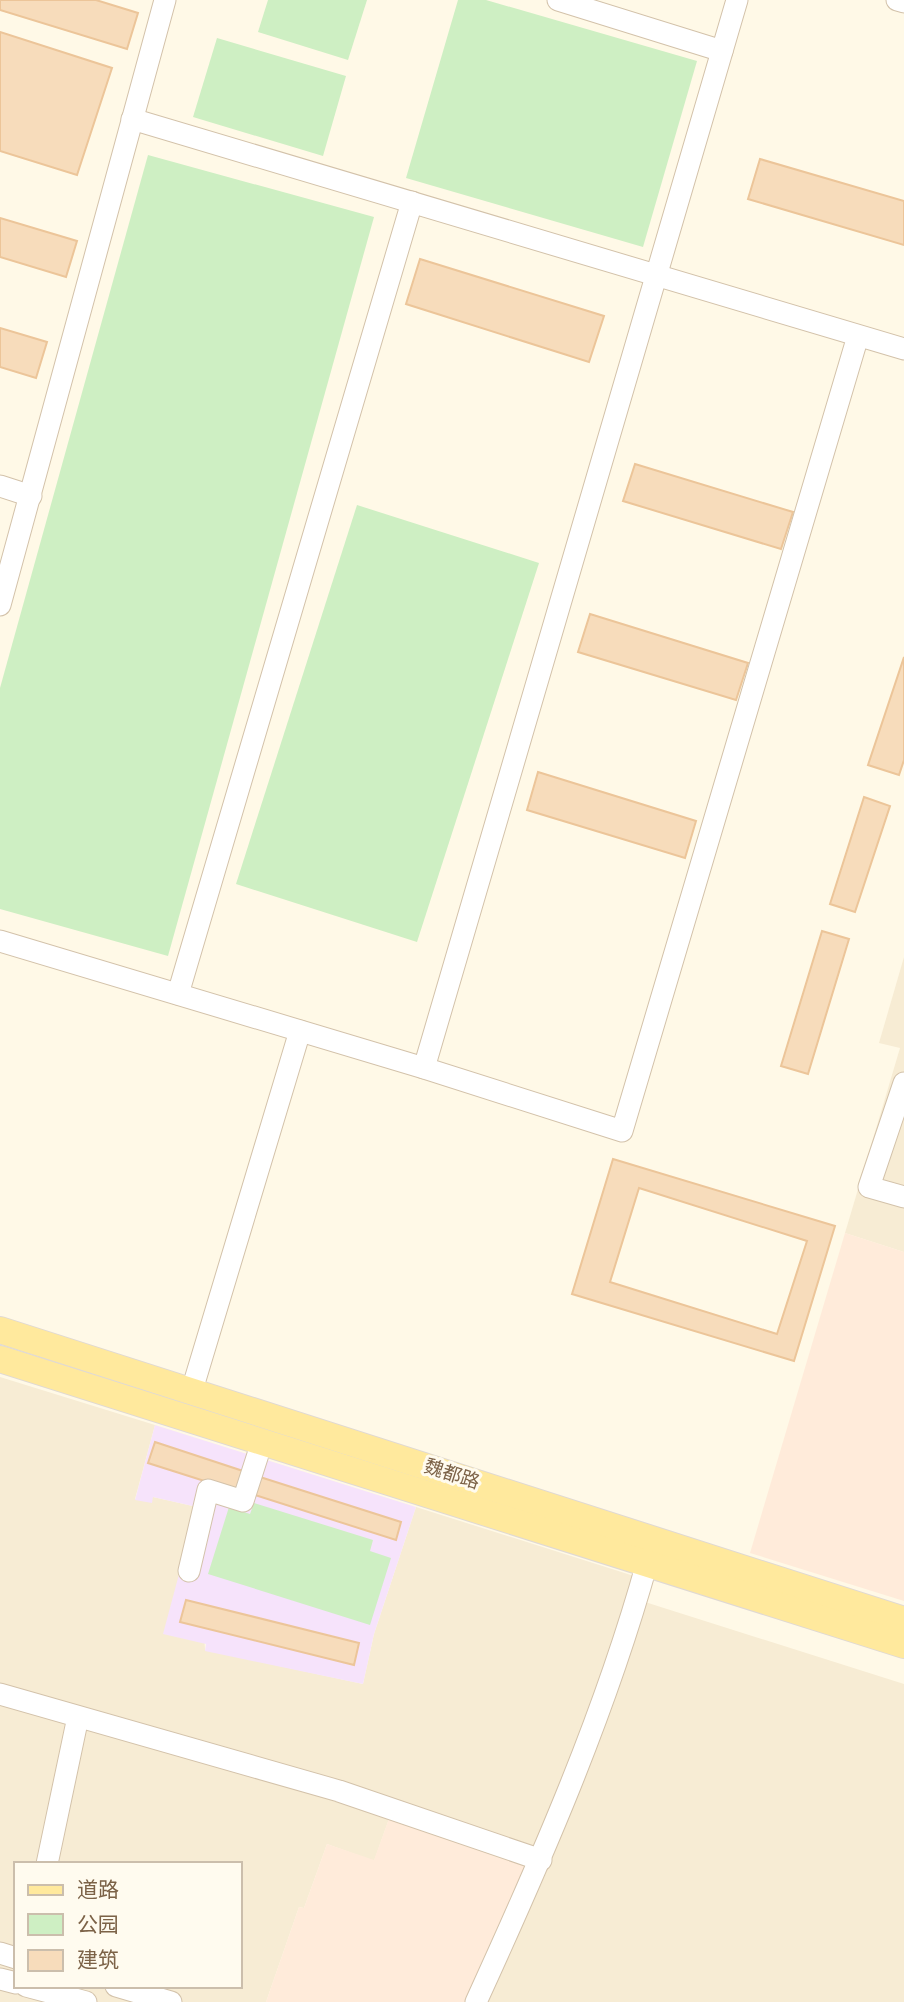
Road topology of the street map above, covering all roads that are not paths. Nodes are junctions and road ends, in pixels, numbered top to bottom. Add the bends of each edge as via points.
1 (165, 0) edge
2 (558, 0) edge
3 (737, 0) edge
4 (897, 0) edge
5 (904, 2) edge
6 (722, 51) junction
7 (132, 119) junction
8 (412, 202) junction
9 (656, 275) junction
10 (858, 336) junction
11 (904, 349) edge
12 (0, 486) edge
13 (31, 496) junction
14 (0, 605) edge
15 (0, 941) edge
16 (178, 994) junction
17 (300, 1031) junction
18 (424, 1068) junction
19 (904, 1083) edge
20 (895, 1136) edge
21 (904, 1197) edge
22 (0, 1330) edge
23 (0, 1359) edge
24 (192, 1390) junction
25 (262, 1442) junction
26 (647, 1563) junction
27 (189, 1571) dead end
28 (904, 1620) edge
29 (904, 1645) edge
30 (0, 1694) edge
31 (78, 1717) junction
32 (541, 1860) junction
33 (47, 1862) edge
34 (34, 1988) edge
35 (123, 1988) edge
36 (86, 2002) edge
37 (171, 2002) edge
38 (476, 2002) edge

1 - 7 street
2 - 6 street
3 - 6 street
4 - 5 street
6 - 9 street
7 - 8 street
7 - 13 street
8 - 9 street
8 - 16 street
9 - 10 street
9 - 18 street
10 - 11 street
10 - 18 street via 622,1131
12 - 13 street
13 - 14 street
15 - 16 street
16 - 17 street
17 - 18 street
17 - 24 street
19 - 20 street
20 - 21 street via 869,1187
22 - 24 main road, 魏都路
23 - 25 main road, 魏都路
24 - 28 main road, 魏都路
25 - 26 main road, 魏都路
25 - 27 street via 243,1501 208,1490
26 - 29 main road, 魏都路
26 - 32 street via 628,1635
30 - 31 street
31 - 32 street via 339,1791
31 - 33 street
32 - 38 street
34 - 36 street
35 - 37 street

